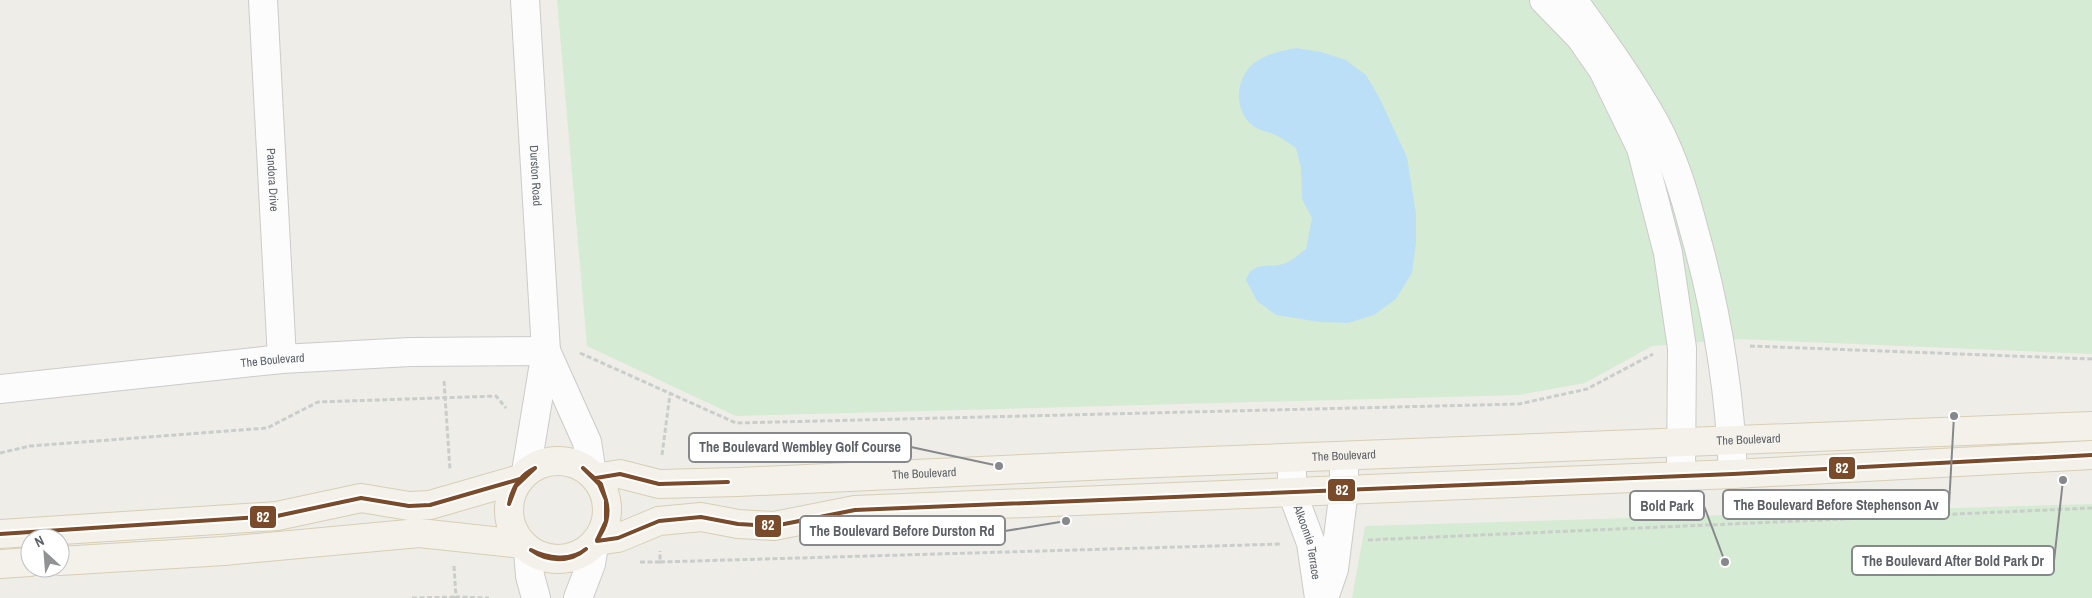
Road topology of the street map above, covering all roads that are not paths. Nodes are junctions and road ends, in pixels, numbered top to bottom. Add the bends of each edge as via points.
1 (263, 0) edge
2 (525, 0) edge
3 (1544, 0) edge
4 (1573, 0) edge
5 (546, 351) junction
6 (282, 359) junction
7 (0, 388) edge
8 (2092, 426) edge
9 (1732, 442) junction
10 (1682, 444) junction
11 (2092, 455) edge
12 (1344, 457) junction
13 (1292, 459) junction
14 (1733, 474) junction
15 (523, 476) junction
16 (594, 476) junction
17 (1681, 476) junction
18 (1344, 490) junction
19 (1292, 492) junction
20 (0, 534) edge
21 (1324, 542) junction
22 (596, 543) junction
23 (525, 547) junction
24 (70, 559) edge
25 (20, 563) edge
26 (0, 564) edge
27 (536, 598) edge
28 (578, 598) edge
29 (1319, 598) edge
30 (1324, 598) edge

1 - 6 street, Pandora Drive
2 - 5 street, Durston Road
3 - 10 street via 1580,37 1603,70 1641,148 1668,252 1682,348
4 - 9 street via 1608,46 1656,124 1682,184 1720,344
5 - 6 street, The Boulevard via 410,352
5 - 15 street, Durston Road
5 - 16 street, Durston Road via 587,442
6 - 7 street, The Boulevard
8 - 9 main road, The Boulevard
9 - 10 main road, The Boulevard
9 - 14 street
10 - 12 main road, The Boulevard
10 - 17 street
11 - 14 main road
12 - 13 main road, The Boulevard
12 - 18 street, Alkoomie Terrace
13 - 16 main road, The Boulevard via 659,484 620,474
13 - 19 street, Alkoomie Terrace
14 - 17 main road
15 - 16 main road via 542,464 560,461 577,464
15 - 20 main road via 430,506 361,498 277,516
15 - 23 main road via 513,491 510,519 514,532
16 - 22 main road via 605,492 608,509 605,526
17 - 18 main road
18 - 19 main road
18 - 21 street, Alkoomie Terrace
19 - 21 street, Alkoomie Terrace
19 - 22 main road via 855,510 774,526 701,517 659,521 618,538
21 - 29 street, Alkoomie Terrace
21 - 30 street, Alkoomie Terrace via 1334,569
22 - 23 main road via 574,557 550,559
22 - 28 street
23 - 24 main road via 419,533 224,551
23 - 27 street
25 - 26 main road

